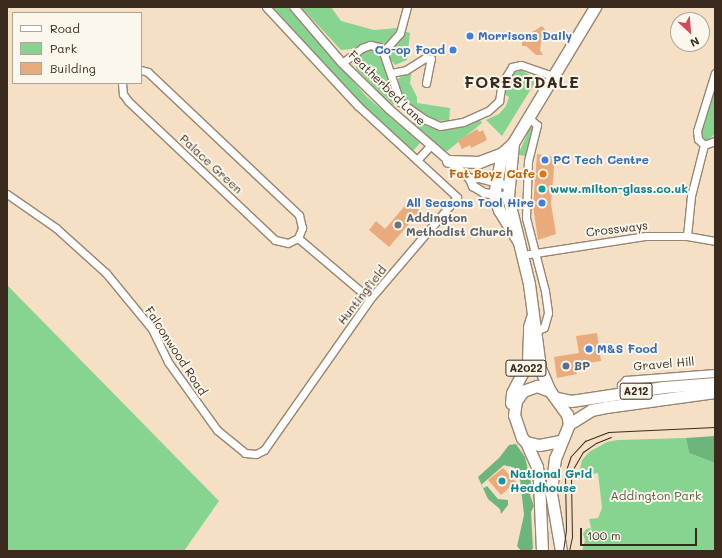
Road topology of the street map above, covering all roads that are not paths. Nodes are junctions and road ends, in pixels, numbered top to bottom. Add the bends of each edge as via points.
1 (266, 7) edge
2 (294, 7) edge
3 (407, 7) edge
4 (595, 7) edge
5 (383, 52) junction
6 (342, 63) junction
7 (142, 70) edge
8 (391, 73) junction
9 (715, 73) edge
10 (553, 76) junction
11 (426, 83) dead end
12 (122, 84) edge
13 (528, 117) junction
14 (715, 141) edge
15 (513, 143) junction
16 (431, 145) junction
17 (704, 146) junction
18 (502, 153) junction
19 (417, 160) junction
20 (448, 161) junction
21 (470, 179) junction
22 (494, 189) junction
23 (508, 191) junction
24 (7, 194) edge
25 (687, 236) junction
26 (298, 238) junction
27 (715, 241) edge
28 (519, 242) junction
29 (528, 254) junction
30 (370, 299) junction
31 (532, 317) junction
32 (537, 331) junction
33 (715, 373) edge
34 (715, 383) edge
35 (621, 391) junction
36 (715, 392) edge
37 (553, 394) junction
38 (514, 415) junction
39 (569, 424) junction
40 (560, 441) junction
41 (526, 442) junction
42 (256, 454) joint
43 (542, 551) edge
44 (561, 551) edge

1 - 19 street, Huntingfield via 358,106
2 - 6 street, Featherbed Lane
3 - 5 street via 400,33
4 - 10 main road, A2022
5 - 6 street via 379,47 370,45
5 - 8 street
6 - 16 street, Featherbed Lane
7 - 26 street, Palace Green via 148,72 299,215 302,228
8 - 10 street via 396,95 404,108 432,123 448,126 488,111 499,101 502,83 512,67 521,65
8 - 11 street via 406,70 425,58 431,59
9 - 17 street via 697,131 698,139
10 - 13 main road, A2022
12 - 26 street, Palace Green via 123,94 128,101 275,240 288,243
13 - 15 main road, A2022
13 - 29 street via 537,125 528,161 524,196
14 - 17 street
15 - 18 main road, A2022
15 - 23 main road, A2022
16 - 19 street
16 - 20 street, Featherbed Lane
17 - 25 street via 691,196
18 - 20 main road via 479,162
18 - 22 main road
19 - 30 street, Huntingfield via 456,193 456,201
20 - 21 street, Featherbed Lane
21 - 22 street, Featherbed Lane via 479,178
21 - 22 street, Featherbed Lane via 473,186 480,191
22 - 23 street, Featherbed Lane
22 - 28 main road, A2022 via 499,210
23 - 28 main road, A2022
24 - 42 street, Falconwood Road via 56,228 106,273 152,329 168,362 217,430 246,453
25 - 27 street, Crossways
25 - 29 street, Crossways via 645,236
26 - 30 street
28 - 29 main road, A2022
29 - 31 main road, A2022
29 - 32 street via 545,291 548,313 544,327
30 - 42 street, Huntingfield via 264,450
31 - 32 main road, A2022
31 - 38 main road, A2022 via 529,327 528,362 511,398
32 - 37 main road, A2022 via 540,368
33 - 35 street, Gravel Hill via 626,380 622,382
34 - 35 main road, Gravel Hill / A212
35 - 37 main road, Gravel Hill / A212 via 571,401
36 - 39 main road, A212 via 591,410
37 - 38 main road via 537,386 523,391 516,401
37 - 39 main road via 567,414
38 - 41 main road via 517,427
39 - 40 main road
40 - 41 main road via 544,445
40 - 44 main road via 555,458 552,493
41 - 43 main road via 537,467

